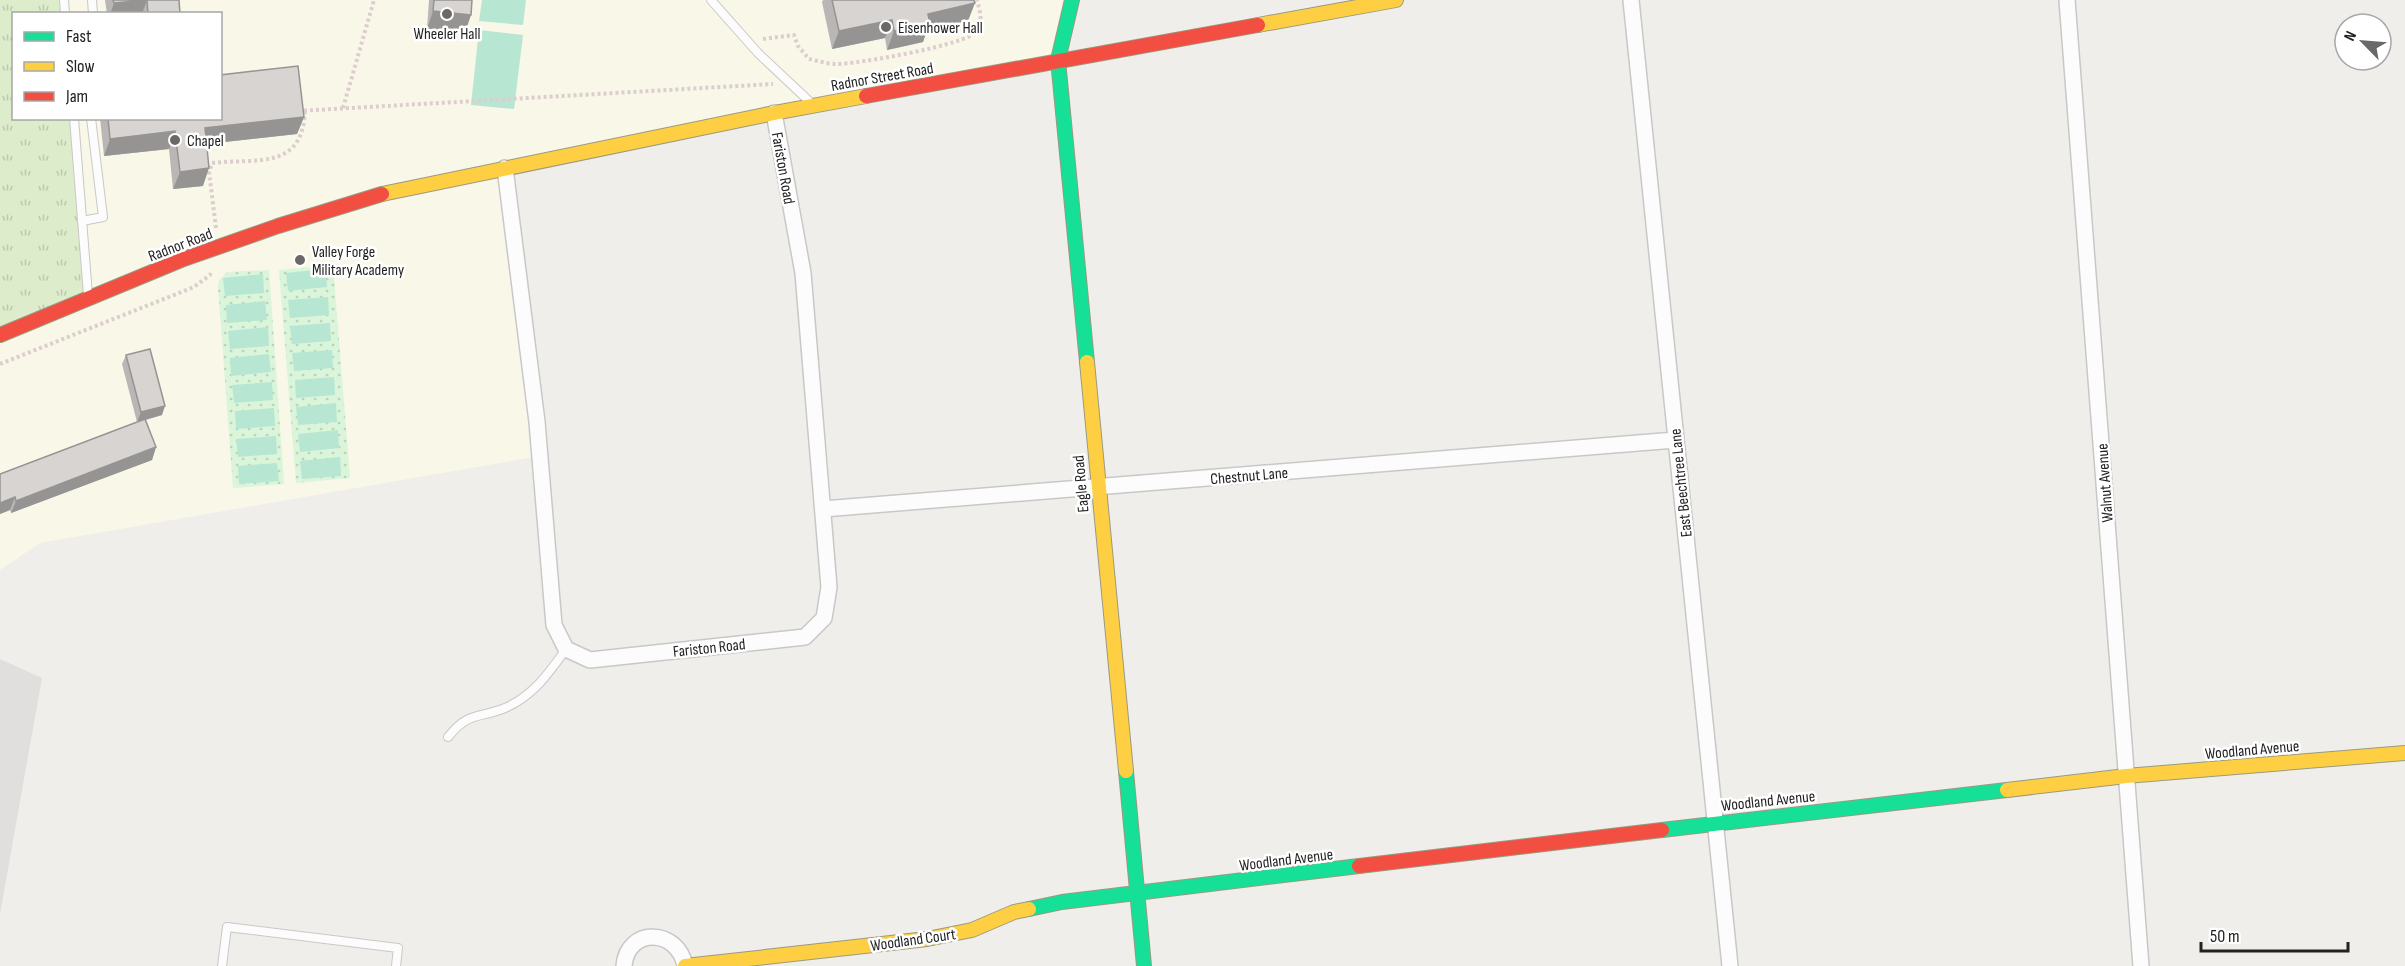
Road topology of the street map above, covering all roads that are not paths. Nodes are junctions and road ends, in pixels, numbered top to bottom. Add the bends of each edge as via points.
1 (711, 0) edge
2 (1072, 0) edge
3 (1396, 0) edge
4 (1631, 0) edge
5 (2067, 0) edge
6 (1058, 60) junction
7 (814, 105) junction
8 (774, 112) junction
9 (74, 120) edge
10 (91, 120) edge
11 (505, 168) junction
12 (376, 195) joint
13 (82, 221) junction
14 (88, 300) junction
15 (0, 335) edge
16 (1675, 440) junction
17 (1097, 487) junction
18 (823, 508) junction
19 (566, 649) junction
20 (448, 737) dead end
21 (2405, 753) edge
22 (2126, 776) junction
23 (1716, 823) junction
24 (1137, 894) junction
25 (222, 966) edge
26 (396, 966) edge
27 (624, 966) edge
28 (685, 966) edge
29 (1144, 966) edge
30 (1730, 966) edge
31 (2141, 966) edge

1 - 7 lane
2 - 6 street, Eagle Road
3 - 6 street, Radnor Street Road
4 - 16 street, East Beechtree Lane
5 - 22 street, Walnut Avenue
6 - 7 street, Radnor Street Road
6 - 17 street, Eagle Road
7 - 8 street, Radnor Street Road
8 - 11 street, Radnor Street Road
8 - 18 street, Fariston Road via 803,273
9 - 13 lane
10 - 13 lane via 104,218
11 - 12 street, Radnor Street Road
11 - 19 street via 537,422 554,625
12 - 14 street, Radnor Road via 181,260
13 - 14 lane
14 - 15 street, Radnor Road
16 - 17 street, Chestnut Lane
16 - 23 street, East Beechtree Lane
17 - 18 street, Chestnut Lane
17 - 24 street, Eagle Road
18 - 19 street, Fariston Road via 829,587 824,618 805,637 590,660
19 - 20 lane via 528,694 504,708 474,715
21 - 22 street, Woodland Avenue
22 - 23 street, Woodland Avenue
22 - 31 street, Walnut Avenue
23 - 24 street, Woodland Avenue
23 - 30 street, East Beechtree Lane
24 - 28 street, Woodland Court via 1014,912 972,930 927,939
24 - 29 street, Eagle Road
25 - 26 lane via 227,927 398,948
27 - 28 street, Woodland Court via 629,950 637,942 656,936 679,948

